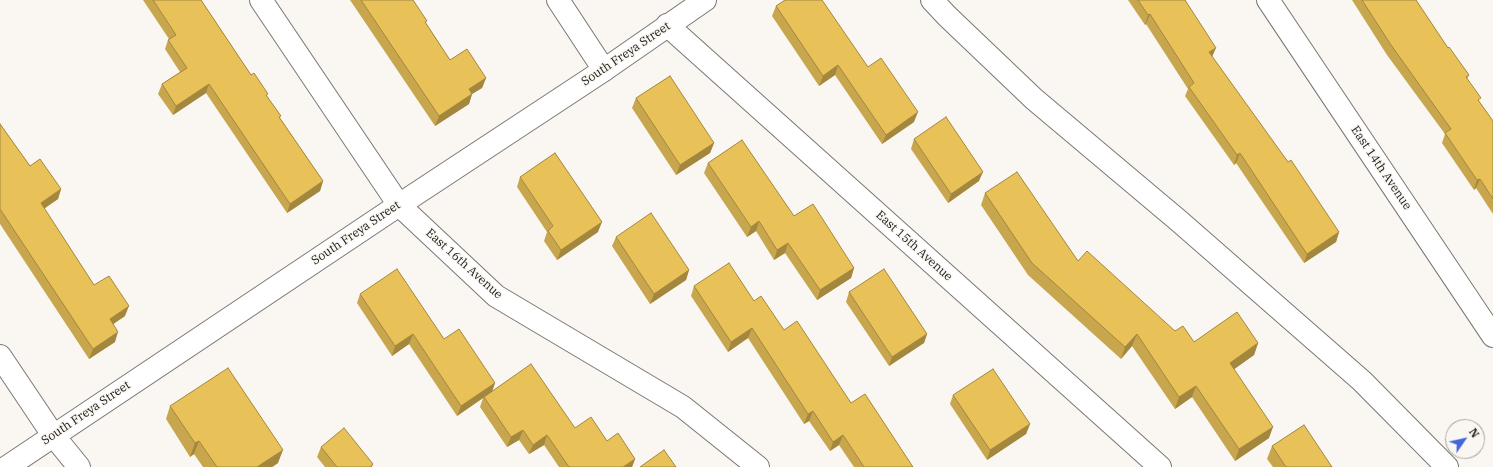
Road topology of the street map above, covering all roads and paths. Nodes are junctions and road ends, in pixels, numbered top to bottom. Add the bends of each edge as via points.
1 (261, 0) edge
2 (558, 0) edge
3 (705, 0) edge
4 (932, 0) edge
5 (1268, 0) edge
6 (667, 26) junction
7 (604, 70) junction
8 (399, 204) junction
9 (1493, 336) edge
10 (0, 356) edge
11 (53, 435) junction
12 (7, 467) edge
13 (79, 467) edge
14 (758, 467) edge
15 (1160, 467) edge
16 (1447, 467) edge

1 - 8 street, East 16th Avenue
2 - 7 street
3 - 6 street, South Freya Street
4 - 16 street via 1034,99 1179,221 1362,381
5 - 9 street, East 14th Avenue
6 - 7 street, South Freya Street
6 - 15 street, East 15th Avenue
7 - 8 street, South Freya Street
8 - 11 street, South Freya Street
8 - 14 street, East 16th Avenue via 496,296 683,407
10 - 11 street
11 - 12 street, South Freya Street
11 - 13 street

